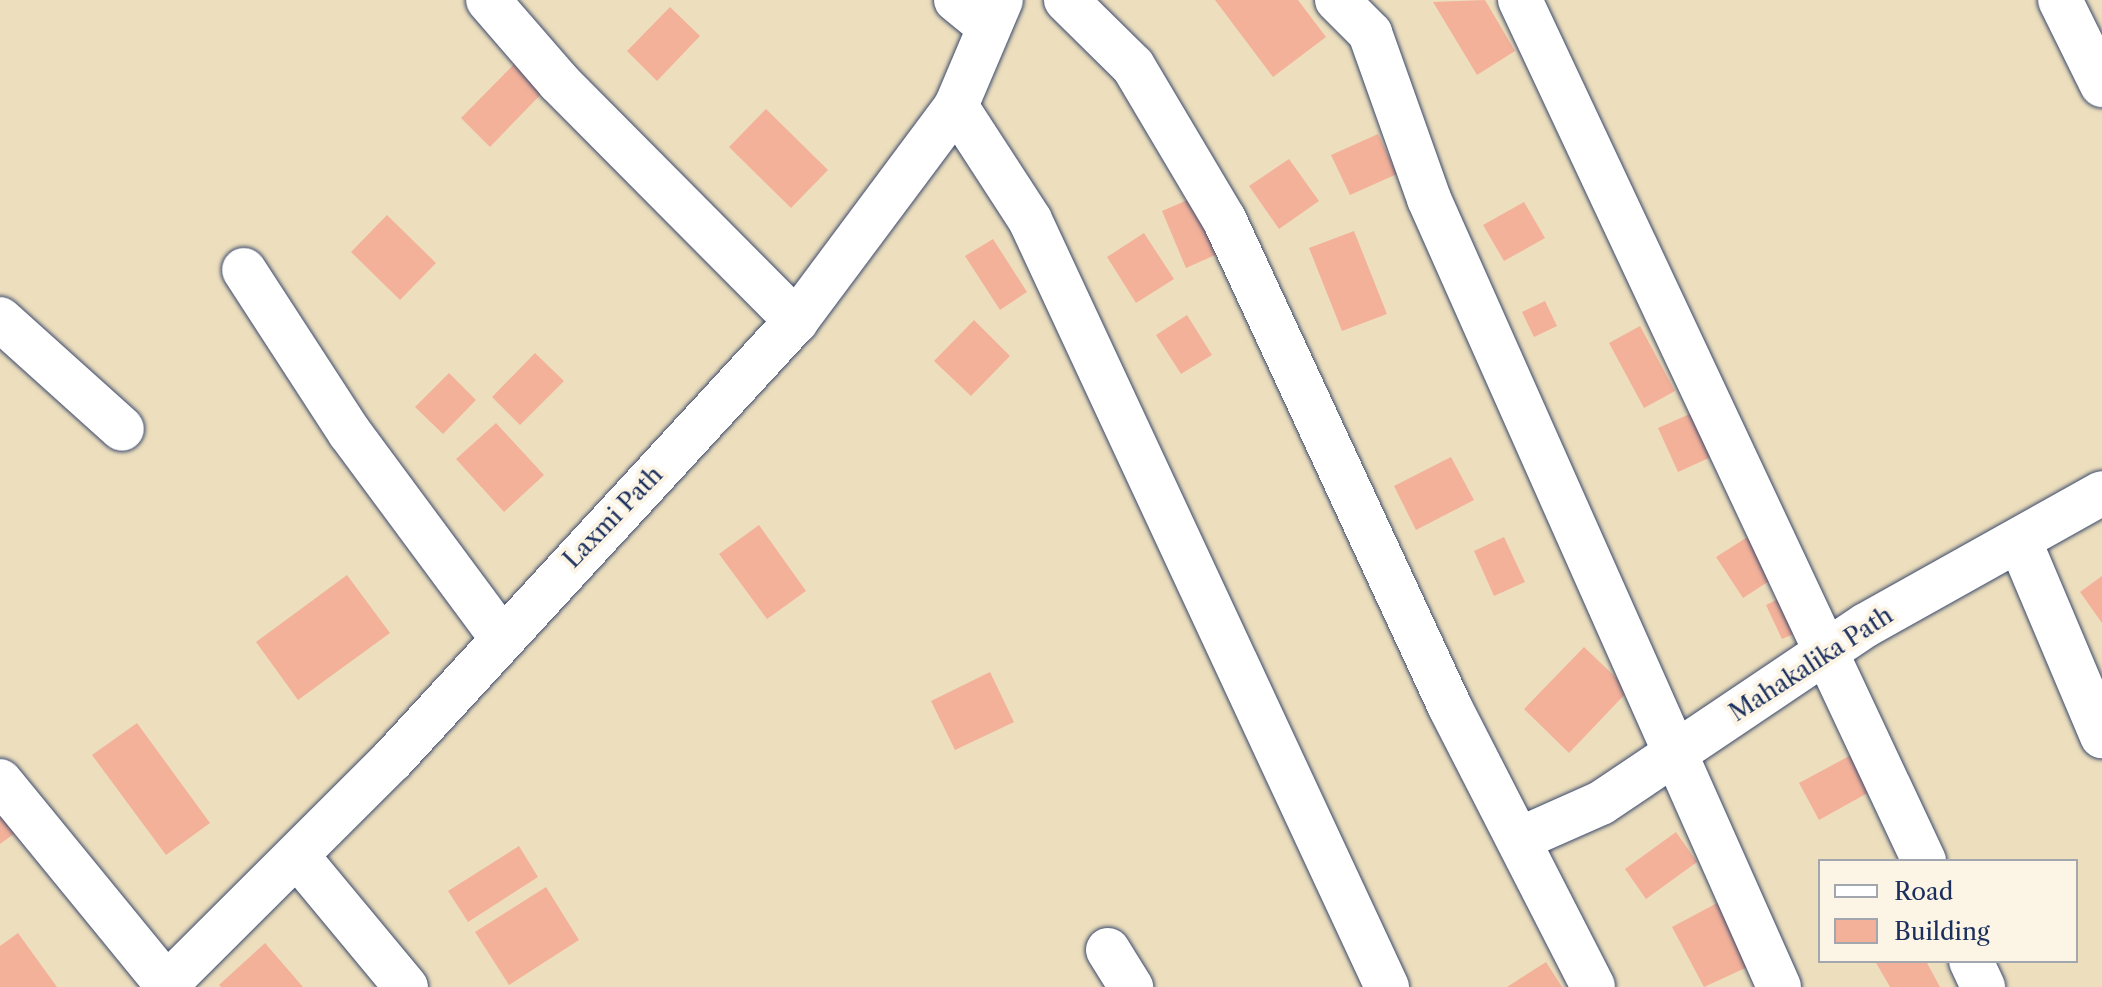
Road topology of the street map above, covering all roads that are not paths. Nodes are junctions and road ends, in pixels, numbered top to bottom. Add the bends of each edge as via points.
1 (488, 0) edge
2 (1066, 0) edge
3 (1337, 0) edge
4 (1520, 0) edge
5 (2060, 0) edge
6 (982, 9) edge
7 (2102, 85) edge
8 (956, 106) junction
9 (244, 270) dead end
10 (0, 319) edge
11 (796, 321) junction
12 (122, 429) dead end
13 (2102, 493) edge
14 (2020, 542) junction
15 (500, 636) junction
16 (1830, 651) junction
17 (2102, 736) edge
18 (1677, 751) junction
19 (0, 781) edge
20 (1522, 838) junction
21 (298, 857) junction
22 (1923, 859) edge
23 (1108, 950) dead end
24 (1972, 963) edge
25 (166, 986) edge
26 (406, 987) edge
27 (1131, 987) edge
28 (1387, 987) edge
29 (1593, 987) edge
30 (1779, 987) edge
31 (1983, 987) edge

1 - 11 street via 559,82
2 - 20 street via 1133,66 1184,145 1450,707
3 - 18 street via 1370,33 1429,199
4 - 16 street
5 - 7 street
6 - 8 street, Laxmi Path
8 - 11 street, Laxmi Path
8 - 28 street via 1030,220
9 - 15 street via 350,433
10 - 12 street
11 - 15 street, Laxmi Path
13 - 14 street, Mahakalika Path
14 - 16 street, Mahakalika Path
14 - 17 street
15 - 21 street, Laxmi Path
16 - 18 street, Mahakalika Path
16 - 22 street
18 - 20 street, Mahakalika Path via 1601,803
18 - 30 street
19 - 25 street
20 - 29 street
21 - 25 street, Laxmi Path
21 - 26 street
23 - 27 street
24 - 31 street

